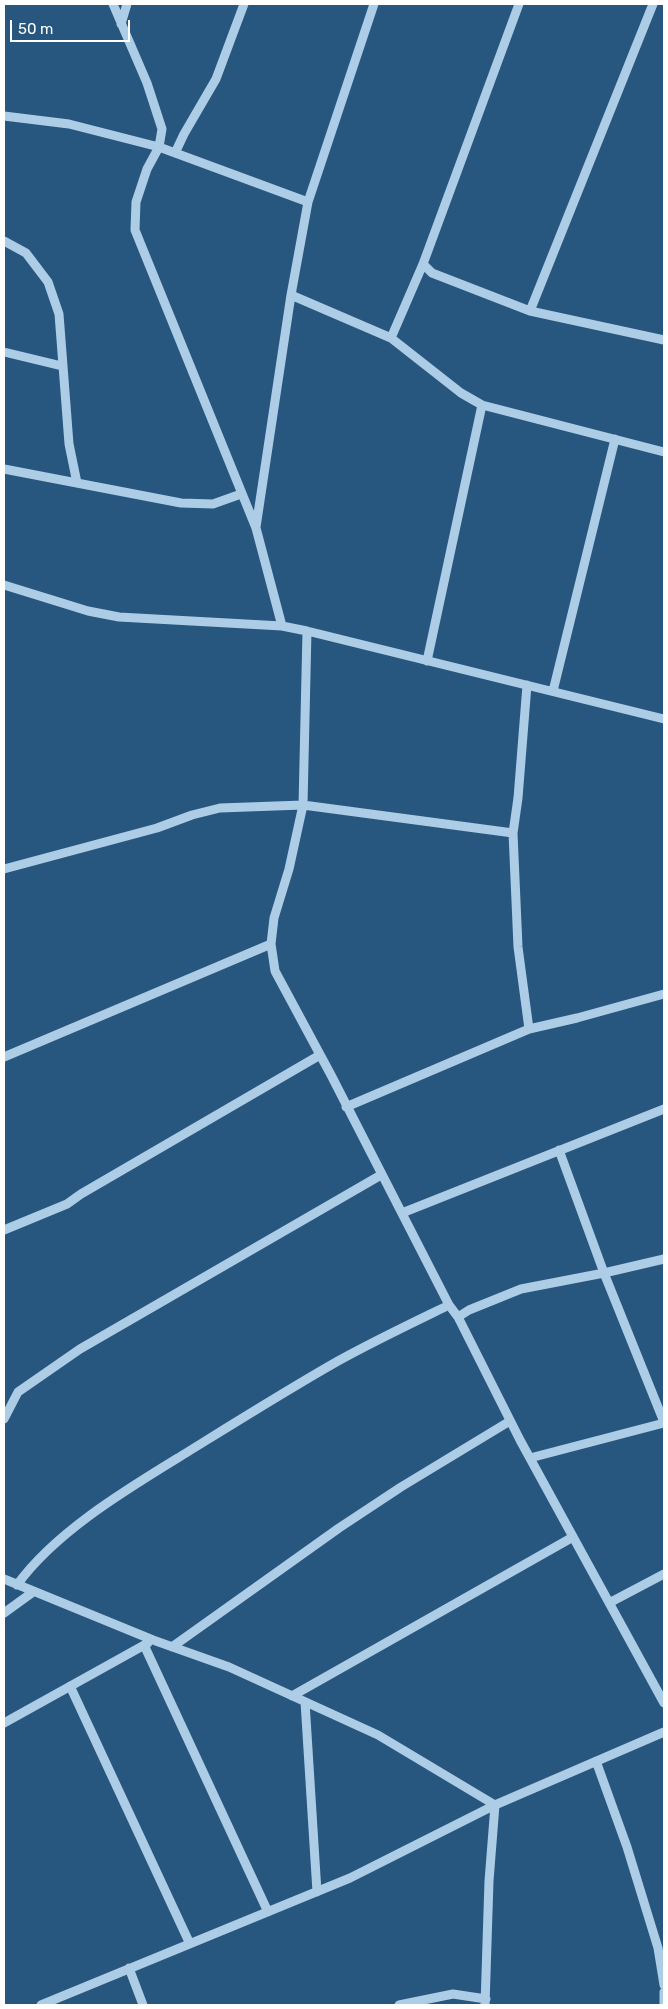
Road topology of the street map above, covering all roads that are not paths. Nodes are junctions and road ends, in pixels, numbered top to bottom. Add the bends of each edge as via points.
1 (113, 4) edge
2 (128, 4) edge
3 (244, 4) edge
4 (374, 4) edge
5 (519, 4) edge
6 (652, 4) edge
7 (121, 24) junction
8 (4, 116) edge
9 (159, 147) junction
10 (175, 153) junction
11 (308, 202) junction
12 (4, 241) edge
13 (423, 264) junction
14 (291, 295) junction
15 (530, 310) junction
16 (391, 338) junction
17 (664, 340) edge
18 (4, 352) edge
19 (62, 366) junction
20 (482, 405) junction
21 (615, 439) junction
22 (664, 452) edge
23 (4, 469) edge
24 (77, 483) junction
25 (242, 494) junction
26 (256, 528) junction
27 (4, 585) edge
28 (282, 626) junction
29 (307, 631) junction
30 (427, 661) junction
31 (527, 685) junction
32 (553, 691) junction
33 (664, 719) edge
34 (303, 805) junction
35 (513, 833) junction
36 (4, 869) edge
37 (271, 944) junction
38 (664, 994) edge
39 (528, 1029) junction
40 (320, 1055) junction
41 (4, 1057) edge
42 (346, 1107) junction
43 (664, 1109) edge
44 (559, 1150) junction
45 (381, 1175) junction
46 (402, 1213) junction
47 (4, 1230) edge
48 (664, 1259) edge
49 (604, 1273) junction
50 (449, 1305) junction
51 (458, 1317) junction
52 (4, 1419) edge
53 (510, 1421) junction
54 (664, 1422) edge
55 (530, 1458) junction
56 (573, 1537) junction
57 (664, 1574) edge
58 (4, 1579) edge
59 (17, 1585) junction
60 (33, 1592) junction
61 (609, 1603) junction
62 (4, 1613) edge
63 (153, 1640) junction
64 (144, 1645) junction
65 (172, 1647) junction
66 (70, 1686) junction
67 (292, 1696) junction
68 (305, 1702) junction
69 (664, 1703) edge
70 (4, 1723) edge
71 (664, 1732) edge
72 (596, 1761) junction
73 (495, 1805) junction
74 (317, 1892) junction
75 (268, 1912) junction
76 (190, 1944) junction
77 (129, 1968) junction
78 (664, 1986) edge
79 (664, 1992) edge
80 (486, 2002) edge
81 (47, 2004) edge
82 (143, 2005) edge
83 (399, 2005) edge
84 (664, 2005) edge

1 - 7 street
2 - 7 street
3 - 10 street via 216,79
4 - 11 street
5 - 13 street
6 - 15 street
7 - 9 street via 157,110 162,129
8 - 9 street via 69,124
9 - 10 street
9 - 25 street via 147,169 136,202 135,230
10 - 11 street
11 - 14 street
12 - 19 street via 26,253 48,282 59,314
13 - 15 street via 432,273
13 - 16 street
14 - 16 street
14 - 26 street
15 - 17 street
16 - 20 street via 460,393
18 - 19 street
19 - 24 street via 69,444
20 - 21 street
20 - 30 street
21 - 22 street
21 - 32 street
23 - 24 street
24 - 25 street via 202,505
25 - 26 street
26 - 28 street
27 - 28 street via 88,611 119,617
28 - 29 street
29 - 30 street
29 - 34 street
30 - 31 street
31 - 32 street
31 - 35 street
32 - 33 street
34 - 35 street
34 - 36 street via 220,808
34 - 37 street via 274,918
35 - 39 street via 518,947
37 - 40 street via 275,971
37 - 41 street
38 - 39 street
39 - 42 street
40 - 42 street
40 - 47 street via 67,1204
42 - 45 street
43 - 44 street
44 - 46 street
44 - 49 street
45 - 46 street
45 - 52 street via 80,1349 18,1392
46 - 50 street
48 - 49 street
49 - 51 street via 521,1289
49 - 54 street
50 - 51 street
50 - 59 street via 339,1360 131,1487 50,1549
51 - 53 street
53 - 55 street
53 - 65 street via 394,1492
54 - 55 street
55 - 56 street
56 - 61 street
56 - 67 street
57 - 61 street
58 - 59 street
59 - 60 street
60 - 62 street
60 - 63 street
61 - 69 street
63 - 64 street
63 - 65 street
64 - 66 street
64 - 75 street
65 - 67 street via 228,1667
66 - 70 street
66 - 76 street
67 - 68 street
68 - 73 street via 378,1735
68 - 74 street
71 - 72 street
72 - 73 street
72 - 78 street via 658,1948
73 - 74 street
73 - 80 street via 489,1881
74 - 75 street
75 - 76 street
76 - 77 street
77 - 81 street
77 - 82 street
79 - 84 street
80 - 83 street via 453,1994

